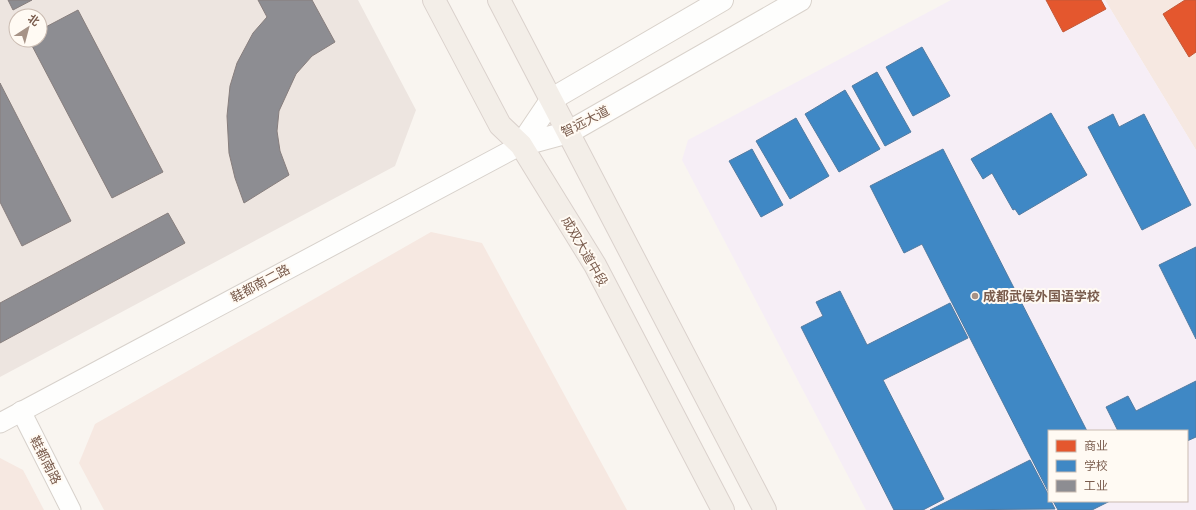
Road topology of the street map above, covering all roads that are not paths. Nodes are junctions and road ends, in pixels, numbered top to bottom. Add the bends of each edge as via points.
1 (434, 0) edge
2 (499, 0) edge
3 (722, 0) edge
4 (800, 0) edge
5 (552, 99) junction
6 (569, 132) junction
7 (521, 144) junction
8 (21, 411) junction
9 (0, 423) edge
10 (72, 510) edge
11 (723, 510) edge
12 (765, 510) edge

1 - 7 main road, 成双大道中段 via 500,124
2 - 5 main road
3 - 5 main road
4 - 6 main road, 智远大道
5 - 6 main road
5 - 7 main road
6 - 7 main road, 智远大道
6 - 12 main road
7 - 8 street, 鞋都南二路
7 - 11 main road, 成双大道中段 via 595,265
8 - 9 street, 鞋都南二路
8 - 10 street, 鞋都南路

